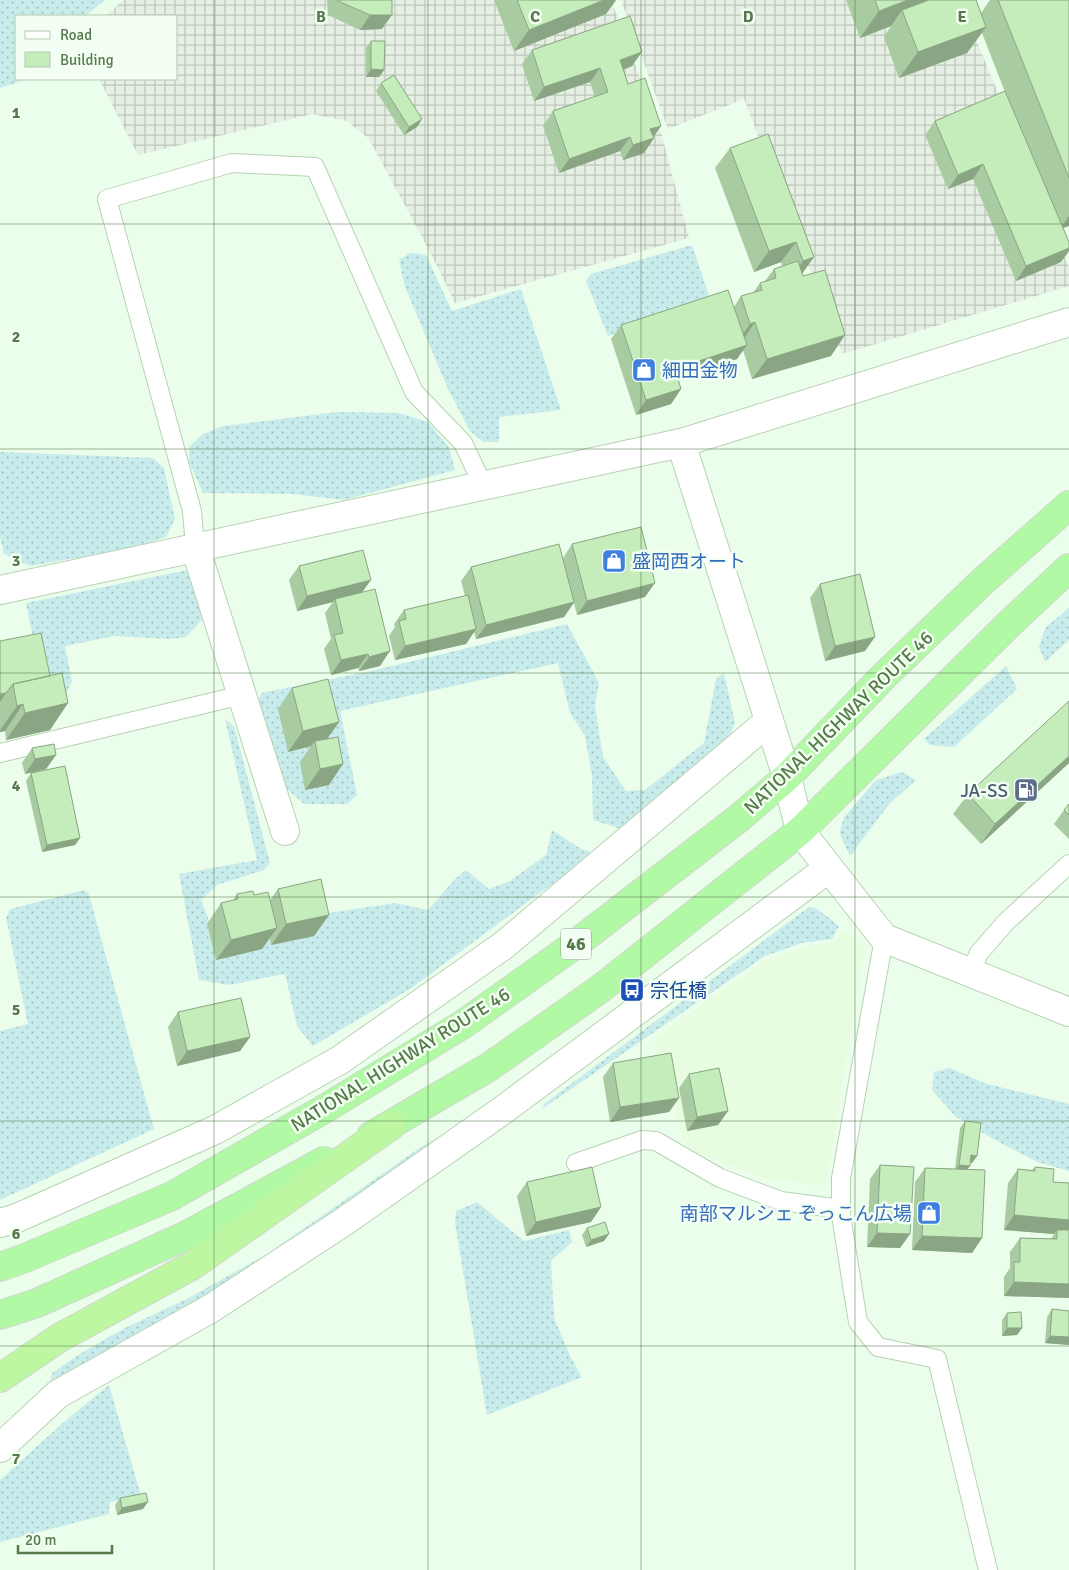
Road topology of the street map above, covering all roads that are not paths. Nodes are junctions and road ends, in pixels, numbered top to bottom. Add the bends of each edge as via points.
1 (1069, 322) edge
2 (681, 443) junction
3 (483, 485) junction
4 (1069, 504) edge
5 (196, 547) junction
6 (1069, 568) edge
7 (0, 590) edge
8 (242, 696) junction
9 (769, 721) junction
10 (0, 753) edge
11 (787, 777) junction
12 (285, 831) dead end
13 (800, 831) junction
14 (1069, 864) edge
15 (829, 868) junction
16 (884, 938) junction
17 (970, 972) junction
18 (1069, 1012) edge
19 (392, 1125) junction
20 (576, 1162) dead end
21 (841, 1209) junction
22 (0, 1223) edge
23 (0, 1267) edge
24 (0, 1315) edge
25 (0, 1378) edge
26 (0, 1448) edge
27 (988, 1570) edge

1 - 2 street
2 - 3 street
2 - 9 street
3 - 5 street
3 - 5 lane via 463,443 414,392 315,167 232,163 107,199 192,512
4 - 11 highway, NATIONAL HIGHWAY ROUTE 46 / 46 via 882,677
5 - 7 street
5 - 8 street
6 - 13 highway
8 - 10 lane
8 - 12 street
9 - 11 street
9 - 22 street via 504,945 340,1060 215,1130
11 - 13 street
11 - 23 highway, NATIONAL HIGHWAY ROUTE 46 / 46 via 573,946 454,1030 172,1196
13 - 15 street
13 - 19 highway via 600,989 489,1067
14 - 17 lane via 1006,922 980,953
15 - 16 street
15 - 26 street via 503,1110 350,1217 210,1309 58,1394
16 - 17 street
16 - 21 lane via 841,1178
17 - 18 street
19 - 24 highway via 185,1236 37,1303
19 - 25 highway via 193,1266 60,1338
20 - 21 lane via 642,1140 656,1141 720,1178 781,1201
21 - 27 lane via 858,1322 878,1347 937,1359

